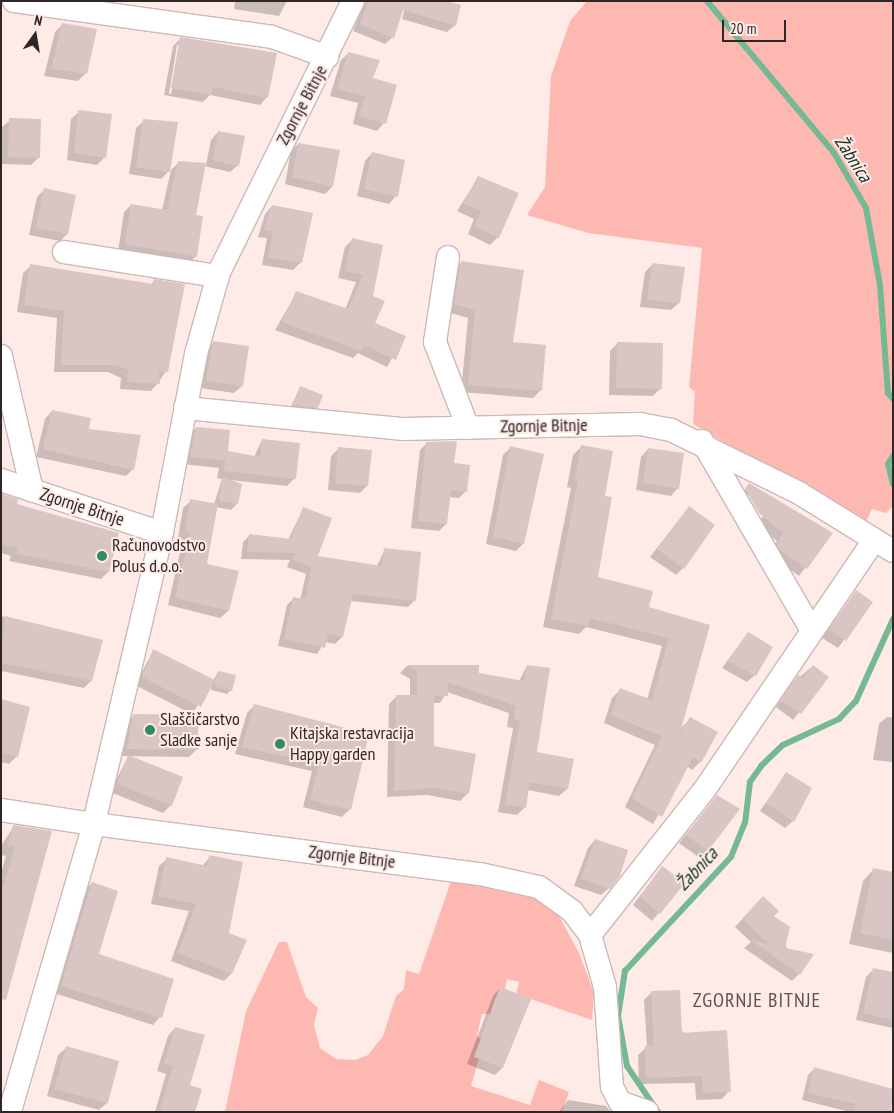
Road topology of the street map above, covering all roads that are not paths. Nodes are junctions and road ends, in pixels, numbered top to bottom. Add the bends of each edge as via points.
1 (14, 1) edge
2 (353, 1) edge
3 (328, 57) junction
4 (64, 252) dead end
5 (448, 257) dead end
6 (218, 276) junction
7 (1, 356) edge
8 (185, 408) junction
9 (468, 428) junction
10 (702, 441) junction
11 (1, 480) edge
12 (32, 490) junction
13 (162, 533) junction
14 (884, 546) edge
15 (811, 629) junction
16 (1, 810) edge
17 (94, 824) junction
18 (590, 935) junction
19 (644, 1110) edge
20 (10, 1112) edge

1 - 3 street via 272,37
2 - 3 street, Zgornje Bitnje
3 - 6 street, Zgornje Bitnje via 253,196
4 - 6 street
5 - 9 street via 435,342
6 - 8 street, Zgornje Bitnje
7 - 12 street
8 - 9 street, Zgornje Bitnje via 404,429
8 - 13 street, Zgornje Bitnje
9 - 10 street, Zgornje Bitnje via 640,424
10 - 14 street, Zgornje Bitnje via 799,493
10 - 15 street
11 - 12 street, Zgornje Bitnje
12 - 13 street, Zgornje Bitnje
13 - 17 street, Zgornje Bitnje
14 - 15 street, Zgornje Bitnje
15 - 18 street, Zgornje Bitnje via 705,789
16 - 17 street, Zgornje Bitnje
17 - 18 street, Zgornje Bitnje via 513,880 556,896
17 - 20 street, Zgornje Bitnje
18 - 19 street, Zgornje Bitnje via 605,987 612,1087 620,1102

